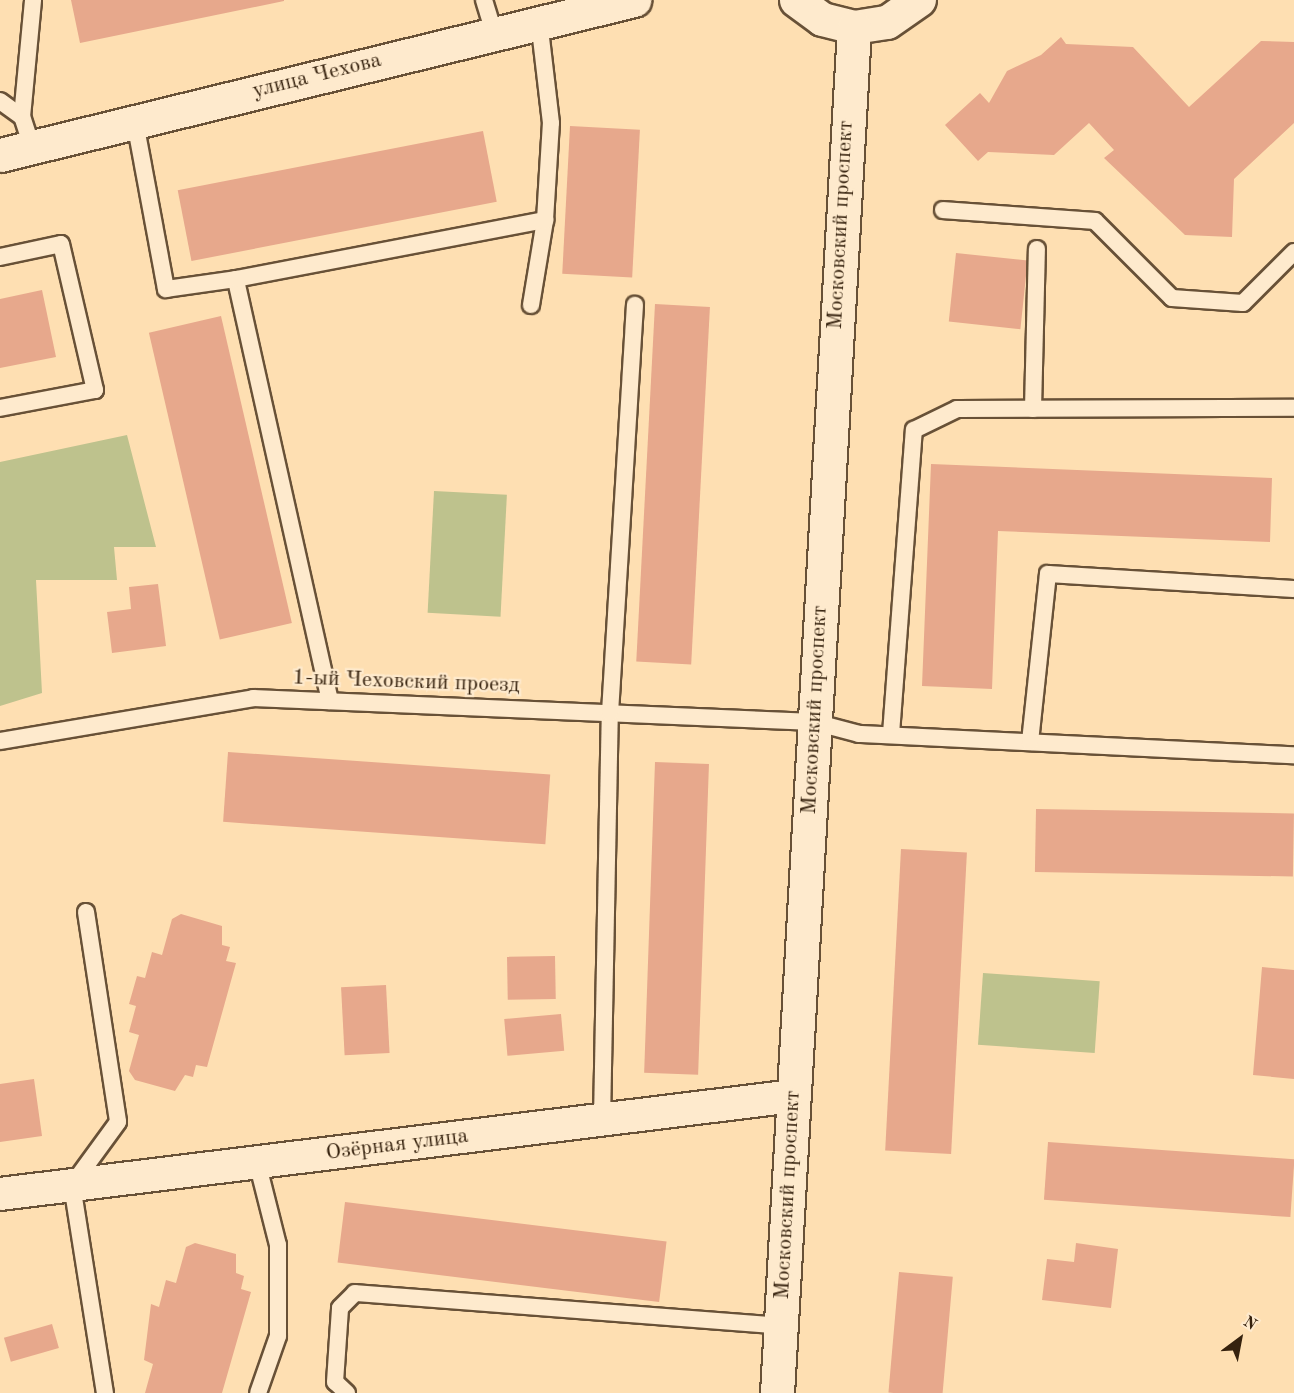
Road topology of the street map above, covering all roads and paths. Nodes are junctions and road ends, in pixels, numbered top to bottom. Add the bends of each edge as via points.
1 (33, 0) edge
2 (484, 0) edge
3 (634, 0) edge
4 (796, 0) edge
5 (919, 0) edge
6 (539, 21) junction
7 (854, 27) junction
8 (494, 32) junction
9 (0, 101) edge
10 (22, 117) junction
11 (135, 122) junction
12 (32, 147) junction
13 (0, 155) edge
14 (943, 210) dead end
15 (545, 220) junction
16 (1037, 249) dead end
17 (1294, 252) edge
18 (0, 256) edge
19 (236, 279) junction
20 (531, 305) dead end
21 (634, 305) dead end
22 (0, 408) edge
23 (1294, 408) edge
24 (1033, 409) junction
25 (1294, 589) edge
26 (330, 701) junction
27 (610, 713) junction
28 (814, 722) junction
29 (891, 734) junction
30 (0, 741) edge
31 (1030, 742) junction
32 (1294, 755) edge
33 (86, 912) dead end
34 (793, 1096) junction
35 (602, 1120) junction
36 (257, 1162) junction
37 (72, 1185) junction
38 (0, 1194) edge
39 (781, 1326) junction
40 (105, 1393) edge
41 (258, 1393) edge
42 (347, 1393) edge
43 (777, 1393) edge

1 - 10 lane
2 - 8 lane
3 - 6 main road, улица Чехова
4 - 7 main road via 822,19
5 - 7 main road via 886,22
6 - 8 main road, улица Чехова
6 - 15 lane via 551,123
7 - 28 main road, Московский проспект
8 - 11 main road, улица Чехова
9 - 10 lane
10 - 12 lane
11 - 12 main road, улица Чехова
11 - 19 lane via 166,289
12 - 13 main road, улица Чехова
14 - 17 lane via 1095,221 1172,298 1243,303
15 - 19 lane
15 - 20 lane
16 - 24 lane
18 - 22 lane via 62,244 95,390
19 - 26 lane
21 - 27 lane
23 - 24 lane
24 - 29 lane via 957,409 914,430
25 - 31 lane via 1048,574
26 - 27 lane, 1-ый Чеховский проезд
26 - 30 lane, 1-ый Чеховский проезд via 253,698
27 - 28 lane, 1-ый Чеховский проезд
27 - 35 lane
28 - 29 lane, 1-ый Чеховский проезд via 859,734
28 - 34 main road, Московский проспект
29 - 31 lane, 1-ый Чеховский проезд
31 - 32 lane, 1-ый Чеховский проезд
33 - 37 lane via 118,1122
34 - 35 street, Озёрная улица
34 - 39 main road, Московский проспект
35 - 36 street, Озёрная улица
36 - 37 street, Озёрная улица
36 - 41 lane via 278,1245 278,1336
37 - 38 street, Озёрная улица
37 - 40 lane
39 - 42 lane via 355,1293 340,1308 335,1382
39 - 43 main road, Московский проспект

